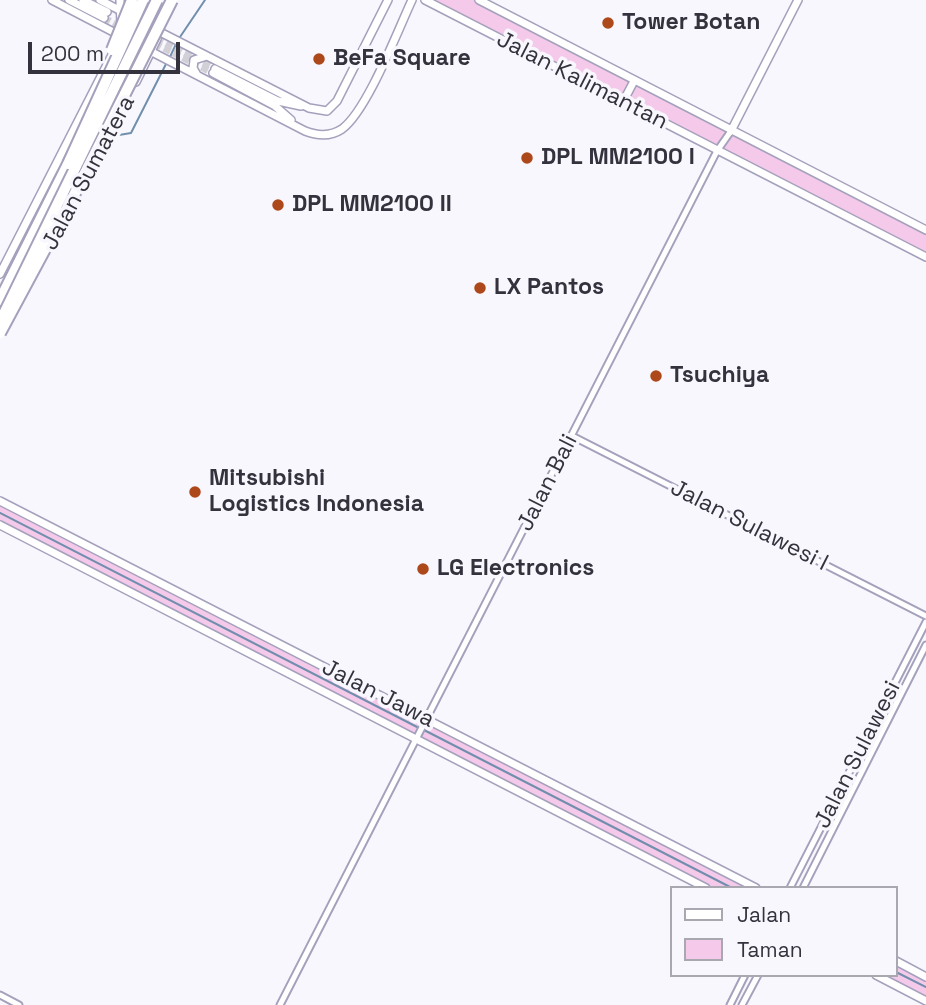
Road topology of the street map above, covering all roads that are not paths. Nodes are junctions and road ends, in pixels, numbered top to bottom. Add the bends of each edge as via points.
1 (52, 0) edge
2 (69, 0) edge
3 (83, 0) edge
4 (100, 0) edge
5 (143, 0) edge
6 (157, 0) edge
7 (172, 0) edge
8 (387, 0) edge
9 (412, 0) edge
10 (425, 0) edge
11 (479, 0) edge
12 (798, 0) edge
13 (120, 3) edge
14 (133, 9) edge
15 (160, 24) junction
16 (122, 36) junction
17 (152, 52) junction
18 (211, 57) junction
19 (200, 78) junction
20 (634, 81) junction
21 (623, 102) junction
22 (309, 108) junction
23 (299, 128) junction
24 (731, 131) junction
25 (717, 150) junction
26 (68, 164) junction
27 (926, 230) edge
28 (926, 257) edge
29 (0, 274) edge
30 (0, 300) edge
31 (0, 322) edge
32 (0, 333) edge
33 (0, 343) edge
34 (572, 436) junction
35 (0, 501) edge
36 (0, 525) edge
37 (926, 616) edge
38 (926, 622) edge
39 (926, 645) edge
40 (426, 722) junction
41 (418, 737) junction
42 (702, 886) edge
43 (752, 886) edge
44 (791, 886) edge
45 (804, 886) edge
46 (898, 962) edge
47 (744, 977) edge
48 (757, 977) edge
49 (880, 977) edge
50 (926, 977) edge
51 (0, 995) edge
52 (926, 1001) edge
53 (19, 1005) edge
54 (280, 1005) edge
55 (730, 1005) edge
56 (743, 1005) edge

1 - 16 street
2 - 3 street via 105,15
4 - 13 street
5 - 26 highway, bridge
6 - 31 highway, bridge
7 - 15 highway, bridge
8 - 22 street via 333,107
9 - 23 street via 374,81 348,123 327,135
10 - 21 street, Jalan Kalimantan
11 - 20 street, Jalan Kalimantan
12 - 24 street, Jalan Bali
13 - 14 street
13 - 16 street
14 - 15 street
14 - 16 street, Jalan Sumatera
14 - 26 highway, bridge
15 - 17 street, Jalan Sumatera
15 - 18 street via 172,37
15 - 32 highway, bridge
16 - 29 street, Jalan Sumatera
17 - 19 street
17 - 33 street, Jalan Sumatera
18 - 19 street via 194,60 193,71
18 - 22 street
19 - 23 street
20 - 21 street
20 - 24 street, Jalan Kalimantan
21 - 25 street, Jalan Kalimantan
22 - 23 street via 278,101 214,71 275,106
24 - 25 street, Jalan Bali
24 - 27 street, Jalan Kalimantan
25 - 28 street, Jalan Kalimantan
25 - 34 street, Jalan Bali
26 - 30 highway
34 - 37 street, Jalan Sulawesi I
34 - 40 street, Jalan Bali
35 - 40 street, Jalan Jawa
36 - 41 street, Jalan Jawa
38 - 44 street, Jalan Sulawesi
39 - 45 street, Jalan Sulawesi
40 - 41 street, Jalan Bali
40 - 43 street, Jalan Jawa
41 - 42 street, Jalan Jawa
41 - 54 street, Jalan Bali
46 - 50 street
47 - 55 street
48 - 56 street
49 - 52 street
51 - 53 street

